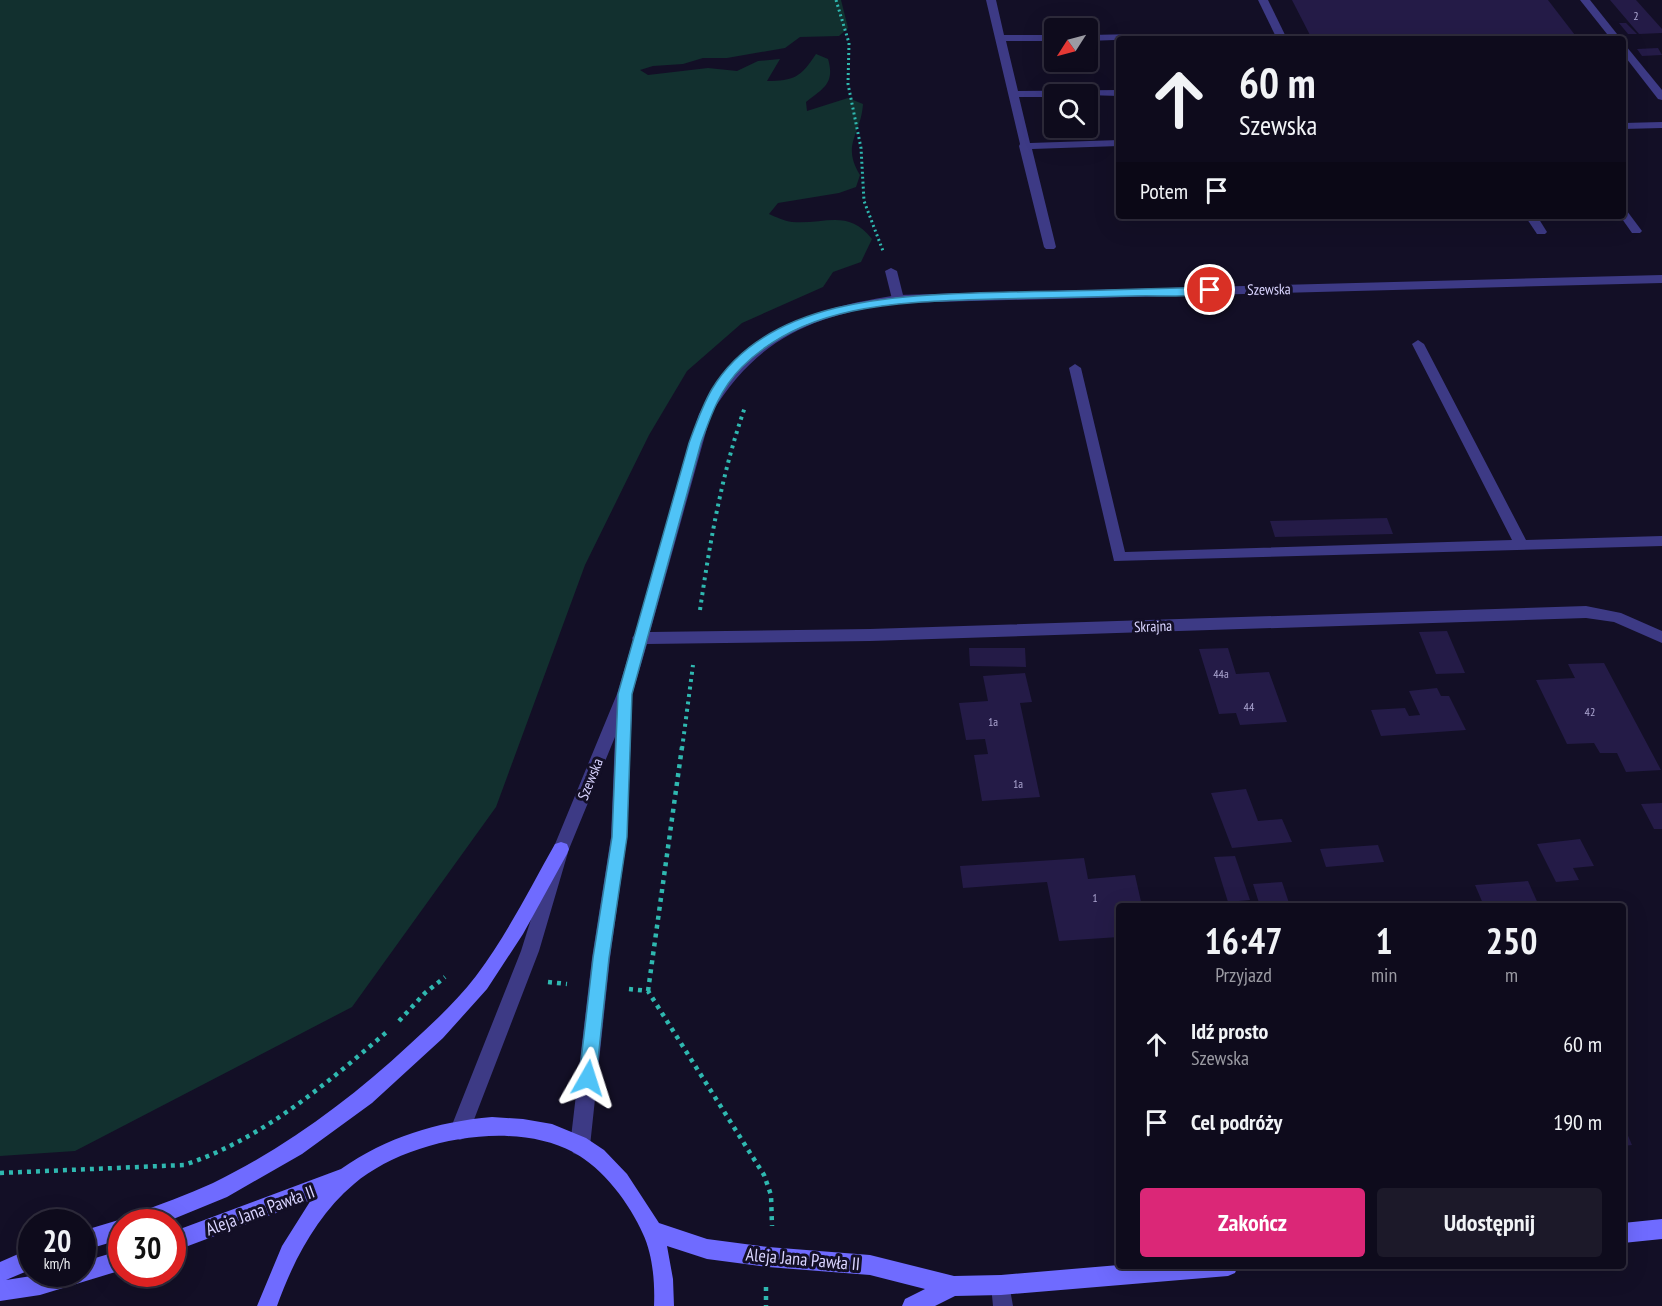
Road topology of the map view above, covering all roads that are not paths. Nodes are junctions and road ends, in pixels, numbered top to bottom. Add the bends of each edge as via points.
1 (991, 0) edge
2 (1263, 0) edge
3 (1585, 0) edge
4 (1281, 36) edge
5 (1614, 36) edge
6 (1116, 37) edge
7 (1000, 38) junction
8 (1044, 38) edge
9 (1098, 38) edge
10 (1626, 52) edge
11 (1116, 93) edge
12 (1012, 94) junction
13 (1662, 97) edge
14 (1662, 125) edge
15 (1626, 126) edge
16 (1116, 143) edge
17 (1024, 147) junction
18 (1626, 217) edge
19 (1533, 219) edge
20 (1636, 231) dead end
21 (1541, 232) dead end
22 (1050, 247) dead end
23 (891, 271) road end
24 (1662, 279) edge
25 (898, 299) junction
26 (1418, 344) dead end
27 (1075, 368) dead end
28 (1662, 542) edge
29 (1522, 546) junction
30 (1662, 637) edge
31 (639, 638) junction
32 (625, 694) junction
33 (561, 849) junction
34 (460, 1130) junction
35 (580, 1146) junction
36 (347, 1177) junction
37 (173, 1209) edge
38 (1662, 1229) edge
39 (652, 1231) junction
40 (1626, 1233) edge
41 (186, 1237) edge
42 (18, 1264) edge
43 (1192, 1269) edge
44 (0, 1272) edge
45 (1001, 1285) junction
46 (954, 1286) junction
47 (27, 1287) edge
48 (0, 1291) edge
49 (267, 1306) edge
50 (664, 1306) edge
51 (912, 1306) edge
52 (1003, 1306) edge

1 - 7 street
2 - 4 street
3 - 5 street
6 - 9 street
7 - 8 street
7 - 12 street
10 - 13 street
11 - 12 street
12 - 17 street
14 - 15 street
16 - 17 street
17 - 22 street
18 - 20 street
19 - 21 street
23 - 25 street
24 - 25 street, Szewska
25 - 31 street, Szewska via 850,306 788,329 760,346 718,389 695,443
26 - 29 street
27 - 29 street via 1119,557
28 - 29 street
30 - 31 street, Skrajna via 1616,617 1586,612 882,635
31 - 32 street, Szewska
32 - 33 street, Szewska
32 - 35 street via 619,837
33 - 34 street, Szewska via 519,979
33 - 37 main road via 487,975 411,1056 374,1090 308,1138 218,1191
34 - 35 main road via 522,1128 542,1131
34 - 36 main road via 412,1142 377,1157
35 - 39 main road via 622,1181
36 - 41 main road, Aleja Jana Pawła II
36 - 49 main road via 315,1212 296,1242
38 - 40 main road
39 - 46 main road, Aleja Jana Pawła II via 707,1249 870,1265
39 - 50 main road via 665,1292
42 - 44 main road
43 - 45 main road, Aleja Jana Pawła II
45 - 46 main road, Aleja Jana Pawła II
45 - 52 street
46 - 51 main road, Aleja Jana Pawła II
47 - 48 main road

